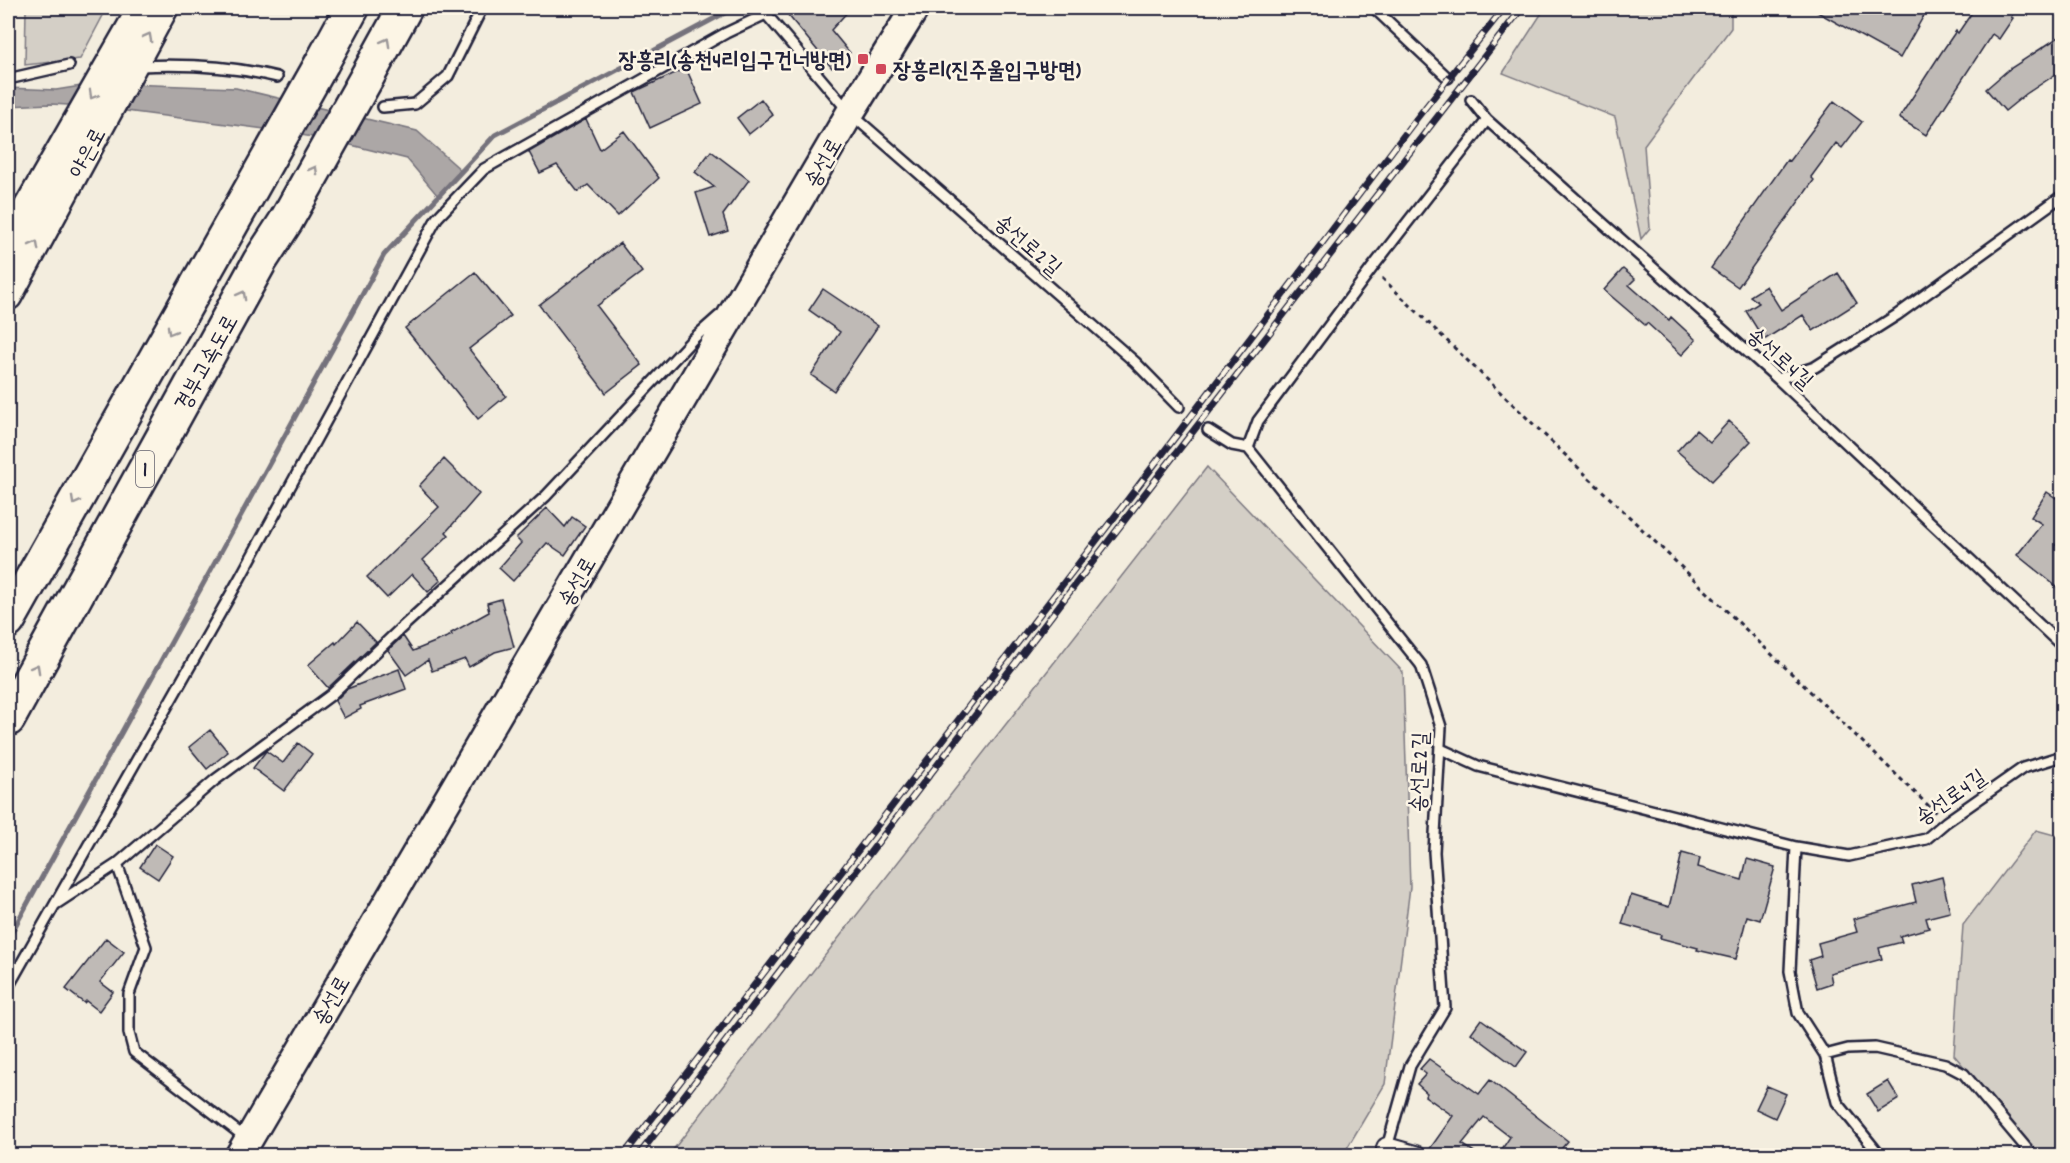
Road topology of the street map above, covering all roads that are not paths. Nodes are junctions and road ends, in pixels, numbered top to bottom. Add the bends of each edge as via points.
1 (142, 8) edge
2 (164, 8) edge
3 (352, 8) edge
4 (405, 8) edge
5 (482, 8) edge
6 (915, 8) edge
7 (1374, 8) edge
8 (69, 65) dead end
9 (140, 66) dead end
10 (278, 77) dead end
11 (1448, 78) dead end
12 (8, 79) edge
13 (1471, 100) dead end
14 (382, 107) dead end
15 (850, 113) junction
16 (1487, 120) junction
17 (2062, 196) edge
18 (8, 242) edge
19 (744, 294) junction
20 (8, 296) edge
21 (1778, 379) junction
22 (1179, 407) dead end
23 (1208, 430) dead end
24 (1248, 448) junction
25 (8, 621) edge
26 (2062, 646) edge
27 (8, 719) edge
28 (1441, 749) junction
29 (2062, 756) edge
30 (1796, 847) junction
31 (117, 864) junction
32 (54, 905) junction
33 (8, 987) edge
34 (1825, 1055) junction
35 (244, 1148) edge
36 (1386, 1152) edge
37 (1415, 1155) edge
38 (1878, 1155) edge
39 (2033, 1155) edge

1 -> 18 street, 야은로
20 -> 2 street, 야은로
3 -> 25 highway, 경부고속도로 / 1, bridge
27 -> 4 highway, 경부고속도로 / 1, bridge via 260,261 286,222
5 - 14 lane via 448,76 414,104
6 - 15 street, 송선로
7 - 11 lane
8 - 12 lane
9 - 10 lane via 182,64 249,70
13 - 16 lane, 송선로4길
15 - 19 street, 송선로
15 - 22 lane, 송선로2길 via 1135,362
15 - 32 lane, 송선로2길 via 766,14 484,169 437,218 246,568
16 - 21 lane, 송선로4길
16 - 24 lane via 1258,421
17 - 21 lane via 1897,315 1815,367
19 - 31 lane via 693,339 546,496 331,695 215,780
19 - 35 street, 송선로
21 - 26 lane, 송선로4길
23 - 24 lane via 1232,445
24 - 28 lane, 송선로2길 via 1421,665 1441,727
28 - 30 lane, 송선로4길 via 1478,766
28 - 36 lane, 송선로2길 via 1434,852 1445,1008 1410,1066
29 - 30 lane, 송선로4길 via 2023,768 1926,839 1849,856
30 - 34 lane via 1790,971 1798,1013
31 - 32 lane
31 - 35 lane via 146,947 129,994 129,1033 134,1052
32 - 33 lane
34 - 38 lane via 1837,1102
34 - 39 lane via 1875,1048 1945,1064 1964,1074
36 - 37 street

